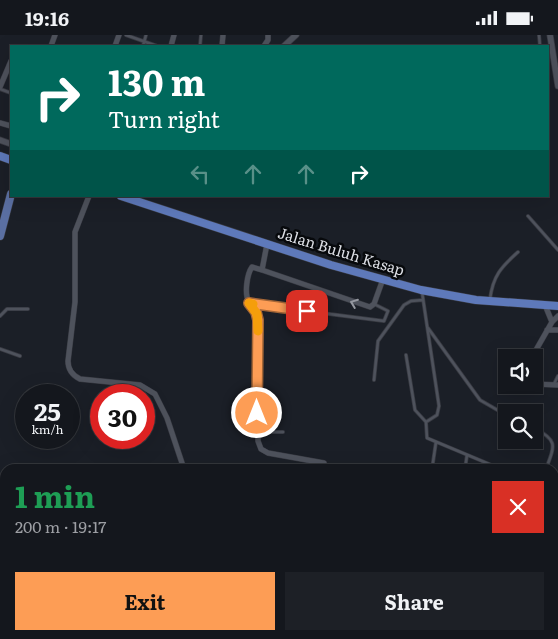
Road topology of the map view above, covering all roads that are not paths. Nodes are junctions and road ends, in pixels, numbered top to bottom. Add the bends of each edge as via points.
1 (126, 35) edge
2 (146, 35) edge
3 (296, 35) edge
4 (550, 35) edge
5 (145, 41) junction
6 (143, 45) edge
7 (155, 45) edge
8 (285, 45) edge
9 (10, 63) edge
10 (558, 86) edge
11 (0, 88) edge
12 (10, 197) edge
13 (88, 197) edge
14 (124, 197) edge
15 (528, 216) dead end
16 (0, 235) edge
17 (267, 244) junction
18 (558, 250) edge
19 (518, 252) dead end
20 (262, 270) junction
21 (382, 279) junction
22 (421, 290) junction
23 (423, 300) junction
24 (490, 301) junction
25 (249, 303) junction
26 (374, 304) junction
27 (545, 305) junction
28 (558, 306) edge
29 (28, 309) dead end
30 (0, 316) edge
31 (558, 316) edge
32 (552, 322) junction
33 (427, 327) junction
34 (547, 330) junction
35 (558, 330) edge
36 (0, 349) edge
37 (536, 349) edge
38 (406, 355) dead end
39 (20, 356) dead end
40 (558, 376) edge
41 (374, 380) dead end
42 (555, 385) edge
43 (498, 410) edge
44 (426, 422) junction
45 (257, 432) junction
46 (282, 432) dead end
47 (543, 432) edge
48 (436, 442) junction
49 (467, 455) junction
50 (324, 463) dead end
51 (182, 464) edge
52 (433, 464) edge
53 (465, 464) edge
54 (489, 464) edge
55 (548, 464) edge

1 - 5 lane
2 - 5 lane
3 - 8 street
4 - 10 street
5 - 6 lane
5 - 7 lane
9 - 11 street
12 - 16 main road
13 - 51 street via 75,233 75,302 68,361 70,370 80,379 140,385 155,394
14 - 17 highway, Jalan Buluh Kasap
15 - 18 lane
17 - 20 street
17 - 21 highway, Jalan Buluh Kasap
19 - 24 lane via 494,279
20 - 25 street via 250,268 246,295
26 -> 20 street via 366,307
21 - 22 highway, Jalan Buluh Kasap
21 - 26 street
22 - 23 lane
22 - 24 highway, Jalan Buluh Kasap
23 - 33 lane
23 - 41 lane via 404,305 379,340
24 - 27 highway, Jalan Buluh Kasap
25 - 26 lane via 384,321 388,311
25 - 45 street via 258,320
27 - 28 highway, Jalan Buluh Kasap
27 - 32 street
29 - 30 lane via 7,309
31 - 32 street
32 - 34 street
33 - 43 lane via 480,400
33 - 44 lane via 439,409 435,418
34 - 35 street
34 - 37 street
36 - 39 lane
38 - 44 lane via 415,409
40 - 42 lane
44 - 48 lane via 427,438
45 - 46 lane
45 - 50 street via 259,445 268,453
47 - 55 lane via 553,445
48 - 49 lane
48 - 52 lane
49 - 53 lane
49 - 54 lane

